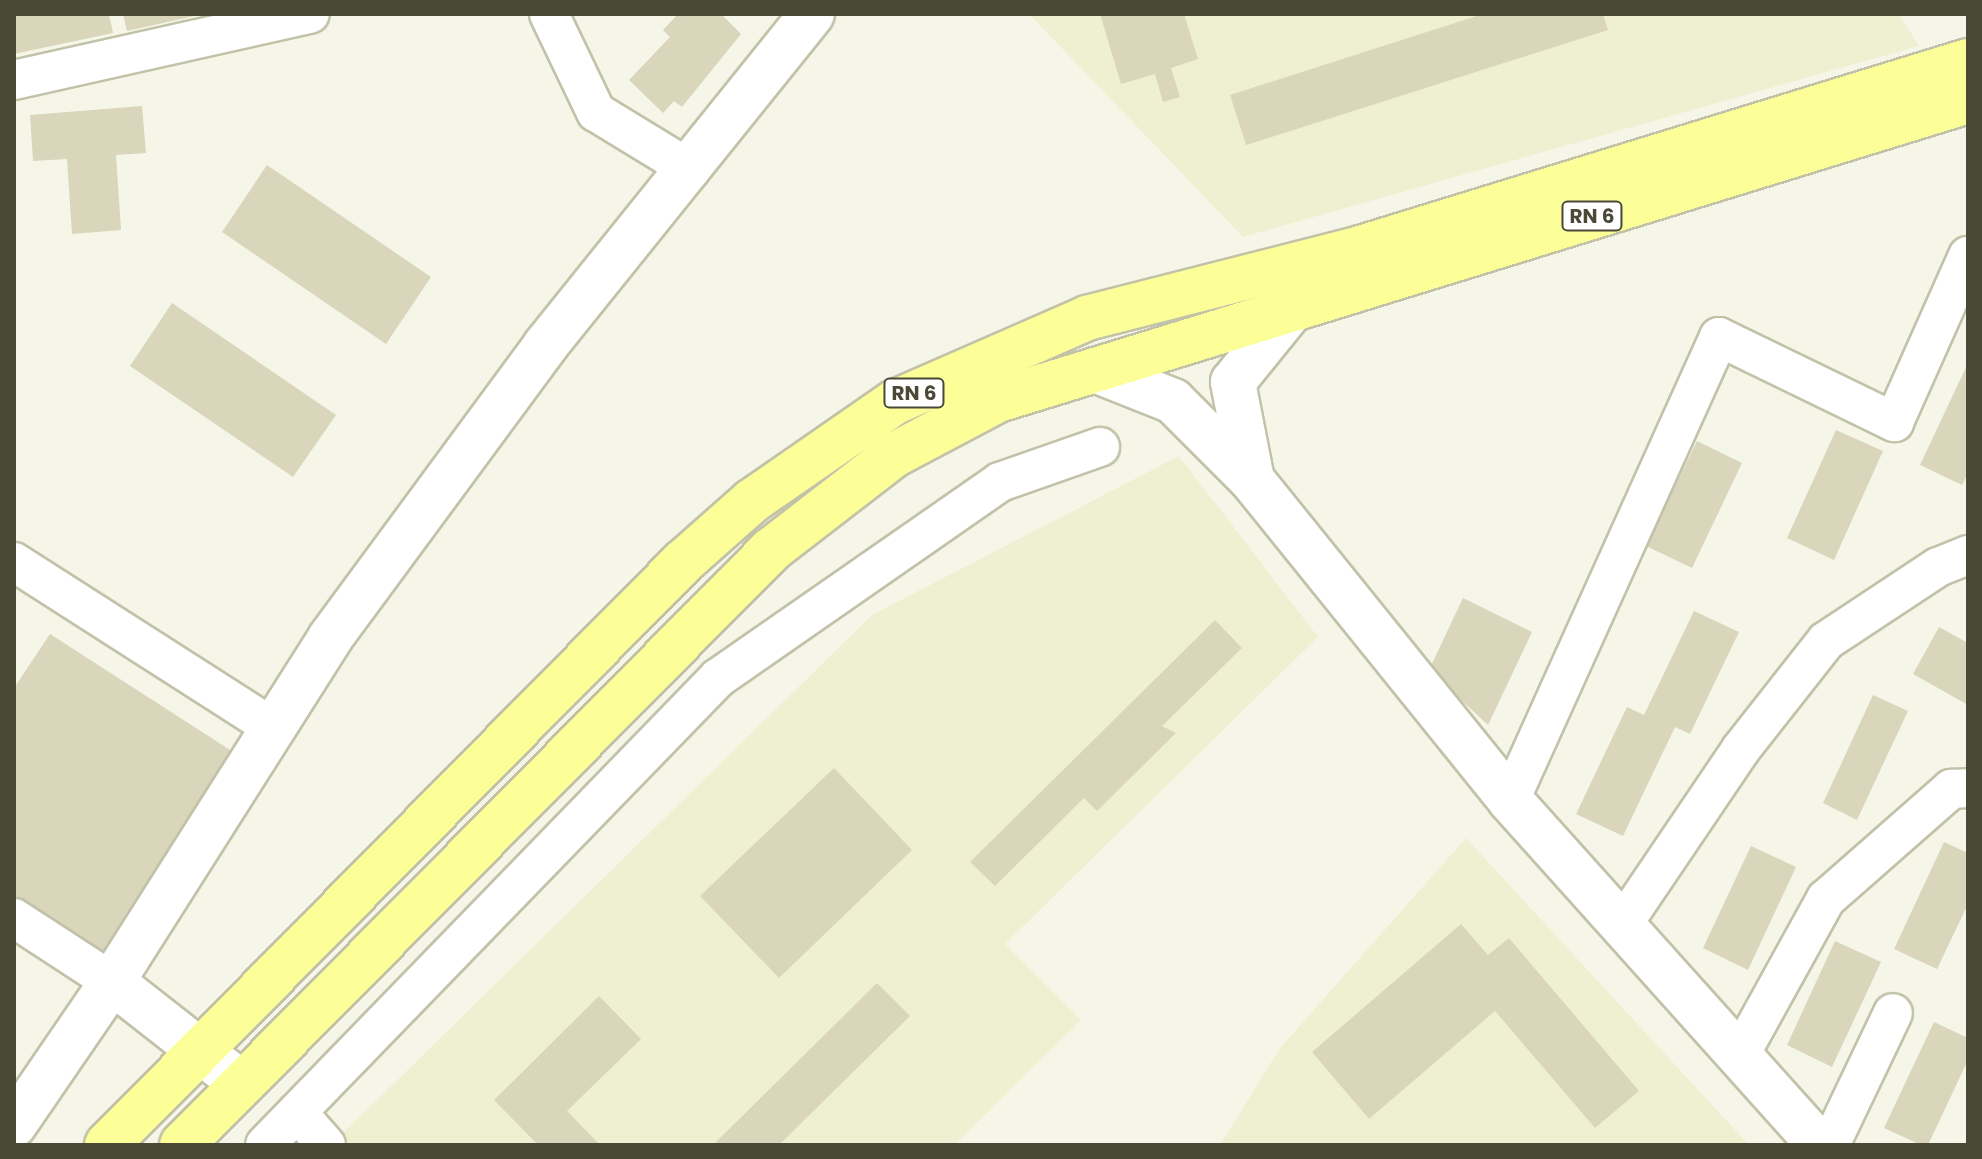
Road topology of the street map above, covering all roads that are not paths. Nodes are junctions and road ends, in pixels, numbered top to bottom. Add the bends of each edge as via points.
1 (310, 14) edge
2 (549, 14) edge
3 (812, 14) edge
4 (1968, 61) edge
5 (14, 80) edge
6 (1968, 101) edge
7 (691, 170) junction
8 (1968, 256) edge
9 (1185, 293) junction
10 (1293, 308) junction
11 (1217, 331) junction
12 (1176, 344) junction
13 (1095, 370) junction
14 (1233, 382) junction
15 (1173, 401) junction
16 (1100, 447) dead end
17 (1252, 480) junction
18 (1968, 555) edge
19 (14, 562) edge
20 (274, 728) junction
21 (1968, 788) edge
22 (1510, 800) junction
23 (14, 918) edge
24 (1622, 925) junction
25 (112, 982) junction
26 (1893, 1013) dead end
27 (198, 1051) junction
28 (1742, 1051) junction
29 (241, 1083) junction
30 (297, 1112) junction
31 (14, 1125) edge
32 (107, 1145) edge
33 (182, 1145) edge
34 (265, 1145) edge
35 (326, 1145) edge
36 (1820, 1145) edge
37 (1830, 1145) edge

1 - 5 street
2 - 7 street via 596,112
3 - 7 street
4 - 9 main road, RN 6 via 1357,249
6 - 10 main road, RN 6
7 - 20 street via 545,346 330,638
8 - 22 street via 1894,422 1719,337
9 - 11 street
9 - 12 street
9 - 27 main road, RN 6 via 1087,318 978,360 828,443 752,501
10 - 11 main road, RN 6
10 - 14 street
11 - 12 main road, RN 6
11 - 14 street
12 - 13 main road, RN 6
12 - 15 street
13 - 15 street
13 - 29 main road, RN 6 via 998,400 894,455 771,550
14 - 17 street
15 - 17 street
16 - 30 street via 1000,482 718,678
17 - 22 street
18 - 24 street via 1938,567 1826,641 1741,749
19 - 20 street
20 - 25 street
21 - 28 street via 1951,789 1826,899
22 - 24 street
23 - 25 street
24 - 28 street
25 - 27 street
25 - 31 street
26 - 37 street
27 - 29 street
27 - 32 main road, RN 6
28 - 36 street
29 - 33 main road, RN 6
30 - 34 street
30 - 35 street

